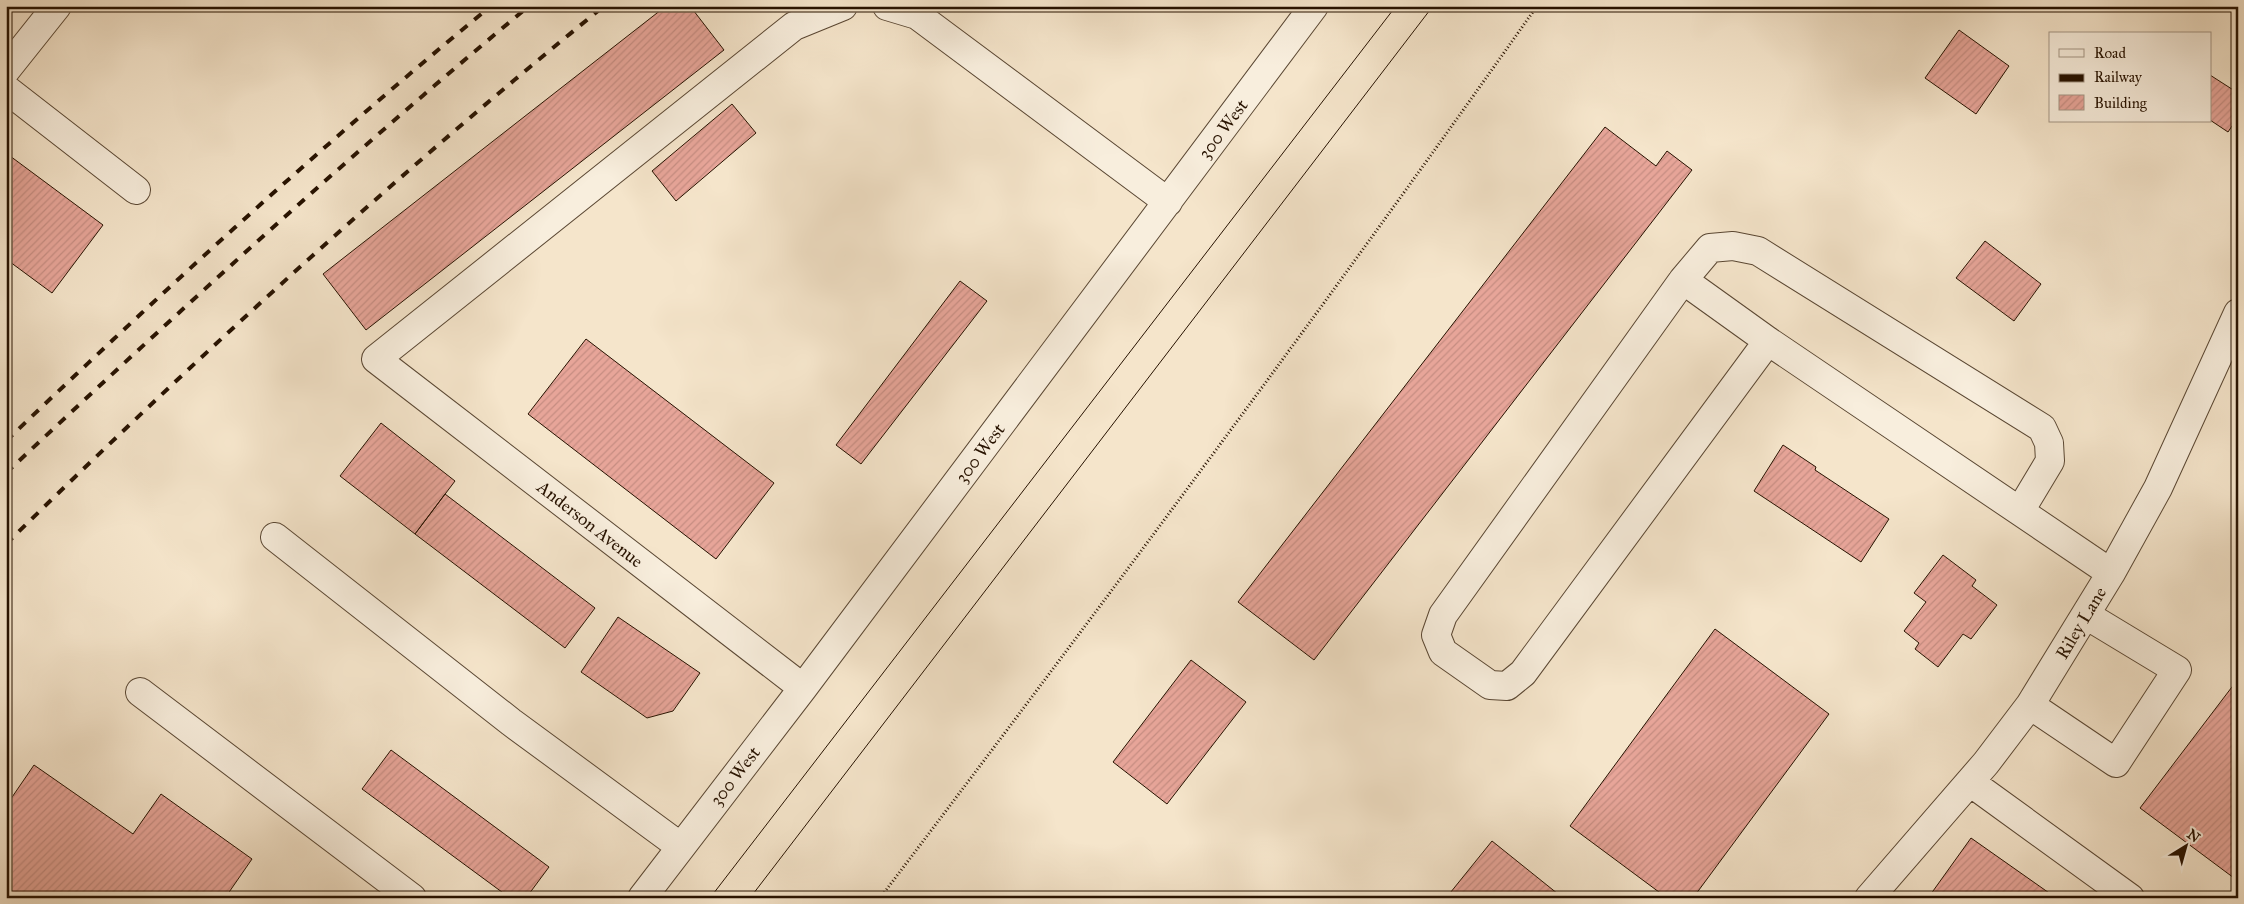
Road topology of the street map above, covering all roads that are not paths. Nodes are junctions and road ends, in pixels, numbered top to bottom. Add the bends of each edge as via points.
1 (57, 6) edge
2 (844, 6) edge
3 (887, 6) edge
4 (1314, 6) edge
5 (6, 70) edge
6 (6, 89) edge
7 (136, 190) dead end
8 (1168, 202) junction
9 (1683, 280) junction
10 (2238, 313) edge
11 (1768, 341) junction
12 (2020, 511) junction
13 (275, 537) dead end
14 (2111, 574) junction
15 (2086, 615) junction
16 (803, 688) junction
17 (140, 692) dead end
18 (2030, 705) junction
19 (1970, 782) junction
20 (681, 847) junction
21 (412, 898) edge
22 (642, 898) edge
23 (1869, 898) edge
24 (2130, 898) edge

1 - 5 street
2 - 16 street, Anderson Avenue via 794,26 376,359
3 - 8 street via 918,14
4 - 8 street, 300 West
6 - 7 street
8 - 16 street, 300 West
9 - 11 street
9 - 11 street via 1443,615 1436,635 1443,652 1490,685 1507,686 1522,673
9 - 12 street via 1710,248 1733,246 1758,251 2042,428 2050,461
10 - 14 street, Riley Lane via 2158,488
11 - 12 street
12 - 14 street
13 - 20 street via 512,722
14 - 15 street, Riley Lane
15 - 18 street, Riley Lane
15 - 18 street via 2177,670 2116,762
16 - 20 street, 300 West
17 - 21 street
18 - 19 street, Riley Lane
19 - 23 street, Riley Lane
19 - 24 street
20 - 22 street, 300 West

